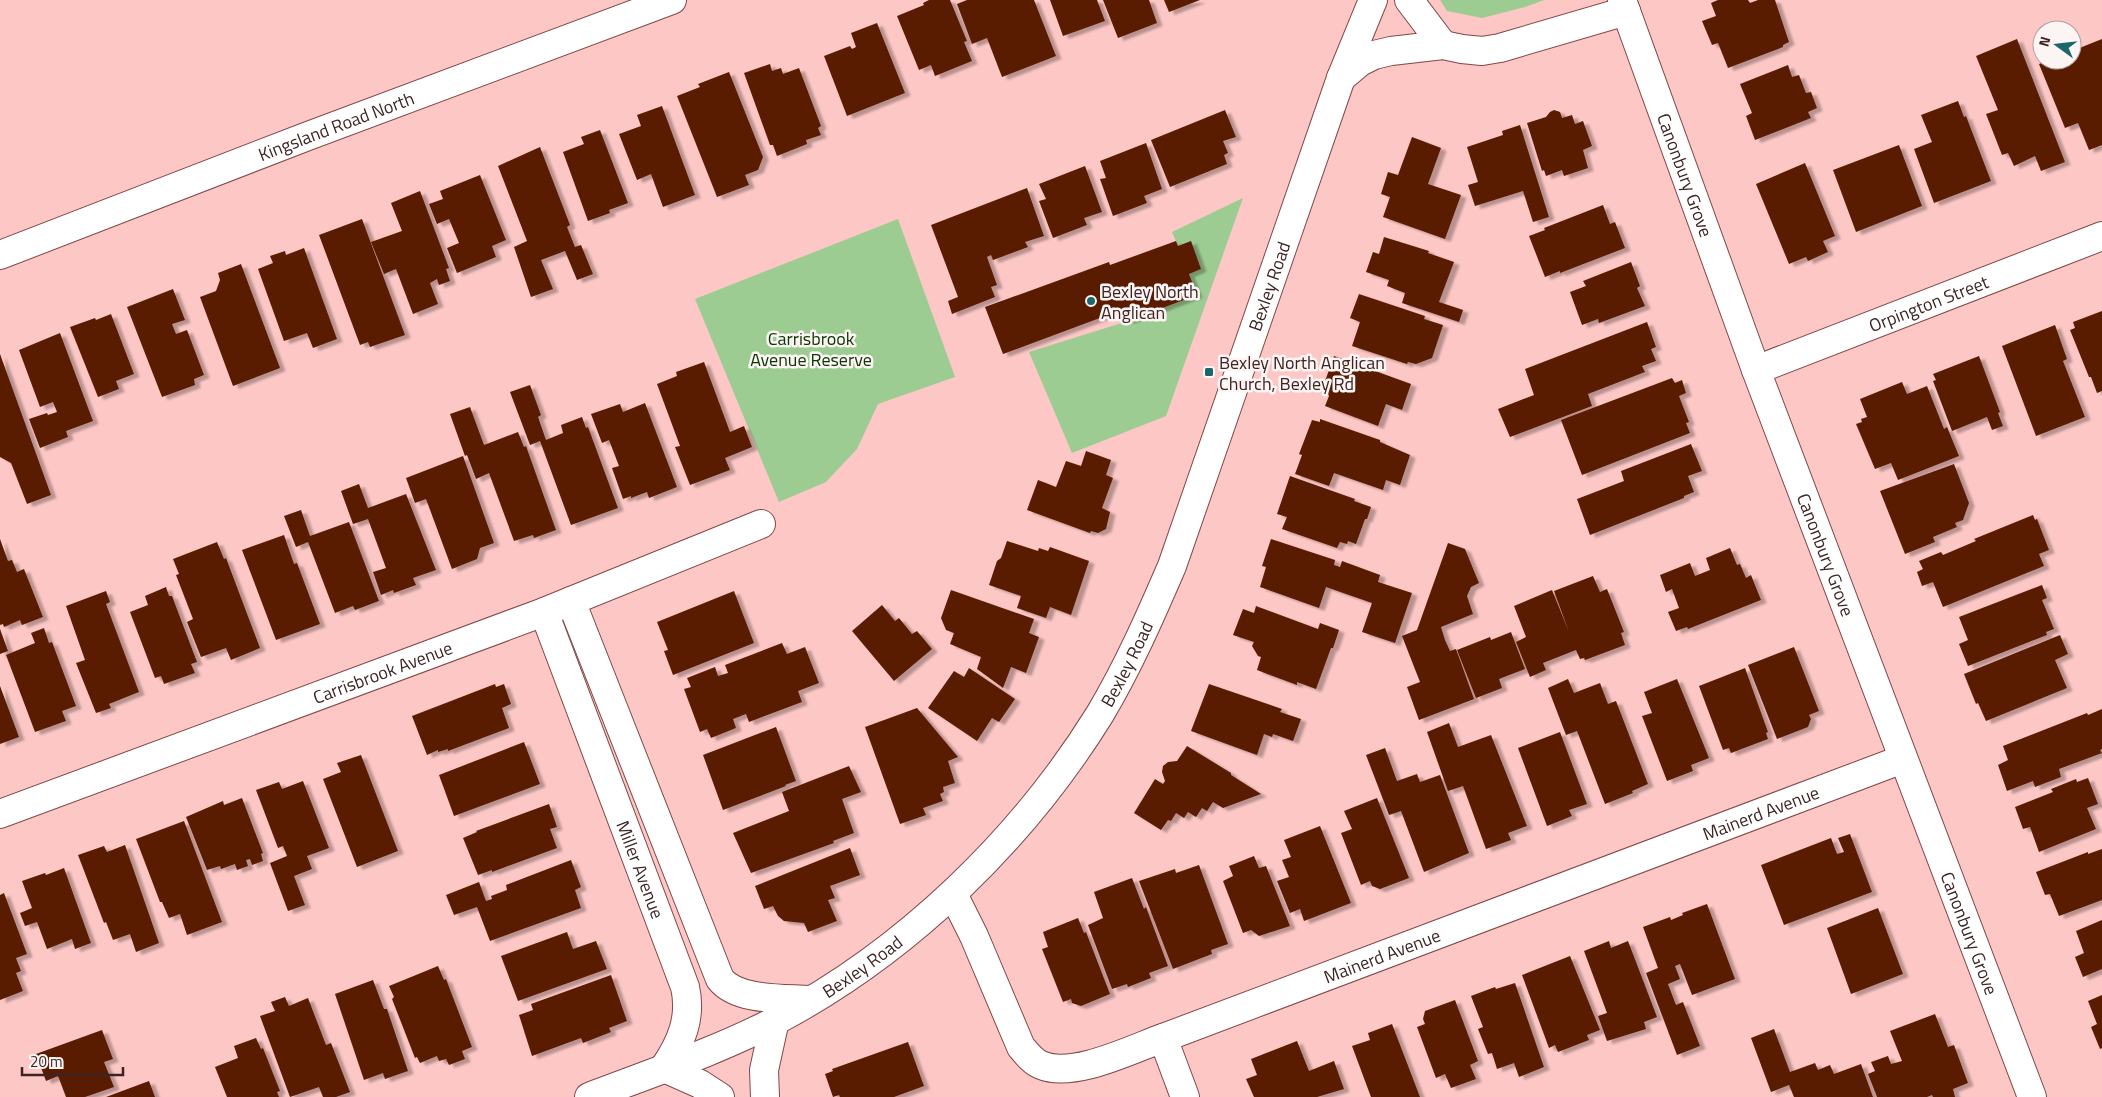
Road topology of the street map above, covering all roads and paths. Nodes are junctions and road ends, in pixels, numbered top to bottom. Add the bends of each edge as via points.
1 (672, 0) edge
2 (1374, 0) edge
3 (1409, 0) edge
4 (1624, 5) edge
5 (1443, 45) junction
6 (1342, 78) junction
7 (2102, 236) edge
8 (0, 255) edge
9 (1756, 370) junction
10 (761, 524) dead end
11 (571, 601) junction
12 (544, 612) junction
13 (1903, 759) junction
14 (0, 814) edge
15 (953, 894) junction
16 (810, 1000) junction
17 (775, 1020) junction
18 (1163, 1038) junction
19 (664, 1068) junction
20 (589, 1097) edge
21 (720, 1097) edge
22 (765, 1097) edge
23 (1185, 1097) edge
24 (2032, 1097) edge

1 - 8 street, Kingsland Road North
2 - 6 street, Bexley Road
3 - 5 street
4 - 5 street, Canonbury Grove via 1500,48 1482,51
4 - 9 street, Canonbury Grove
5 - 6 street, Canonbury Grove via 1374,55
6 - 15 street, Bexley Road via 1172,566 1140,640 1100,714 1048,788
7 - 9 street, Orpington Street
9 - 13 street, Canonbury Grove
10 - 11 street, Carrisbrook Avenue
11 - 12 street, Carrisbrook Avenue
11 - 16 street, Miller Avenue via 720,979 729,988 743,993
12 - 14 street, Carrisbrook Avenue
12 - 19 street, Miller Avenue via 685,986 686,1023 680,1044
13 - 18 street, Mainerd Avenue
13 - 24 street, Canonbury Grove
15 - 16 street, Bexley Road via 904,935
15 - 18 street, Mainerd Avenue via 974,936 1013,1032 1030,1058 1047,1067 1068,1070
16 - 17 street, Bexley Road
17 - 19 street, Bexley Road
17 - 22 street via 764,1070
18 - 23 street
19 - 20 street, Bexley Road
19 - 21 street

